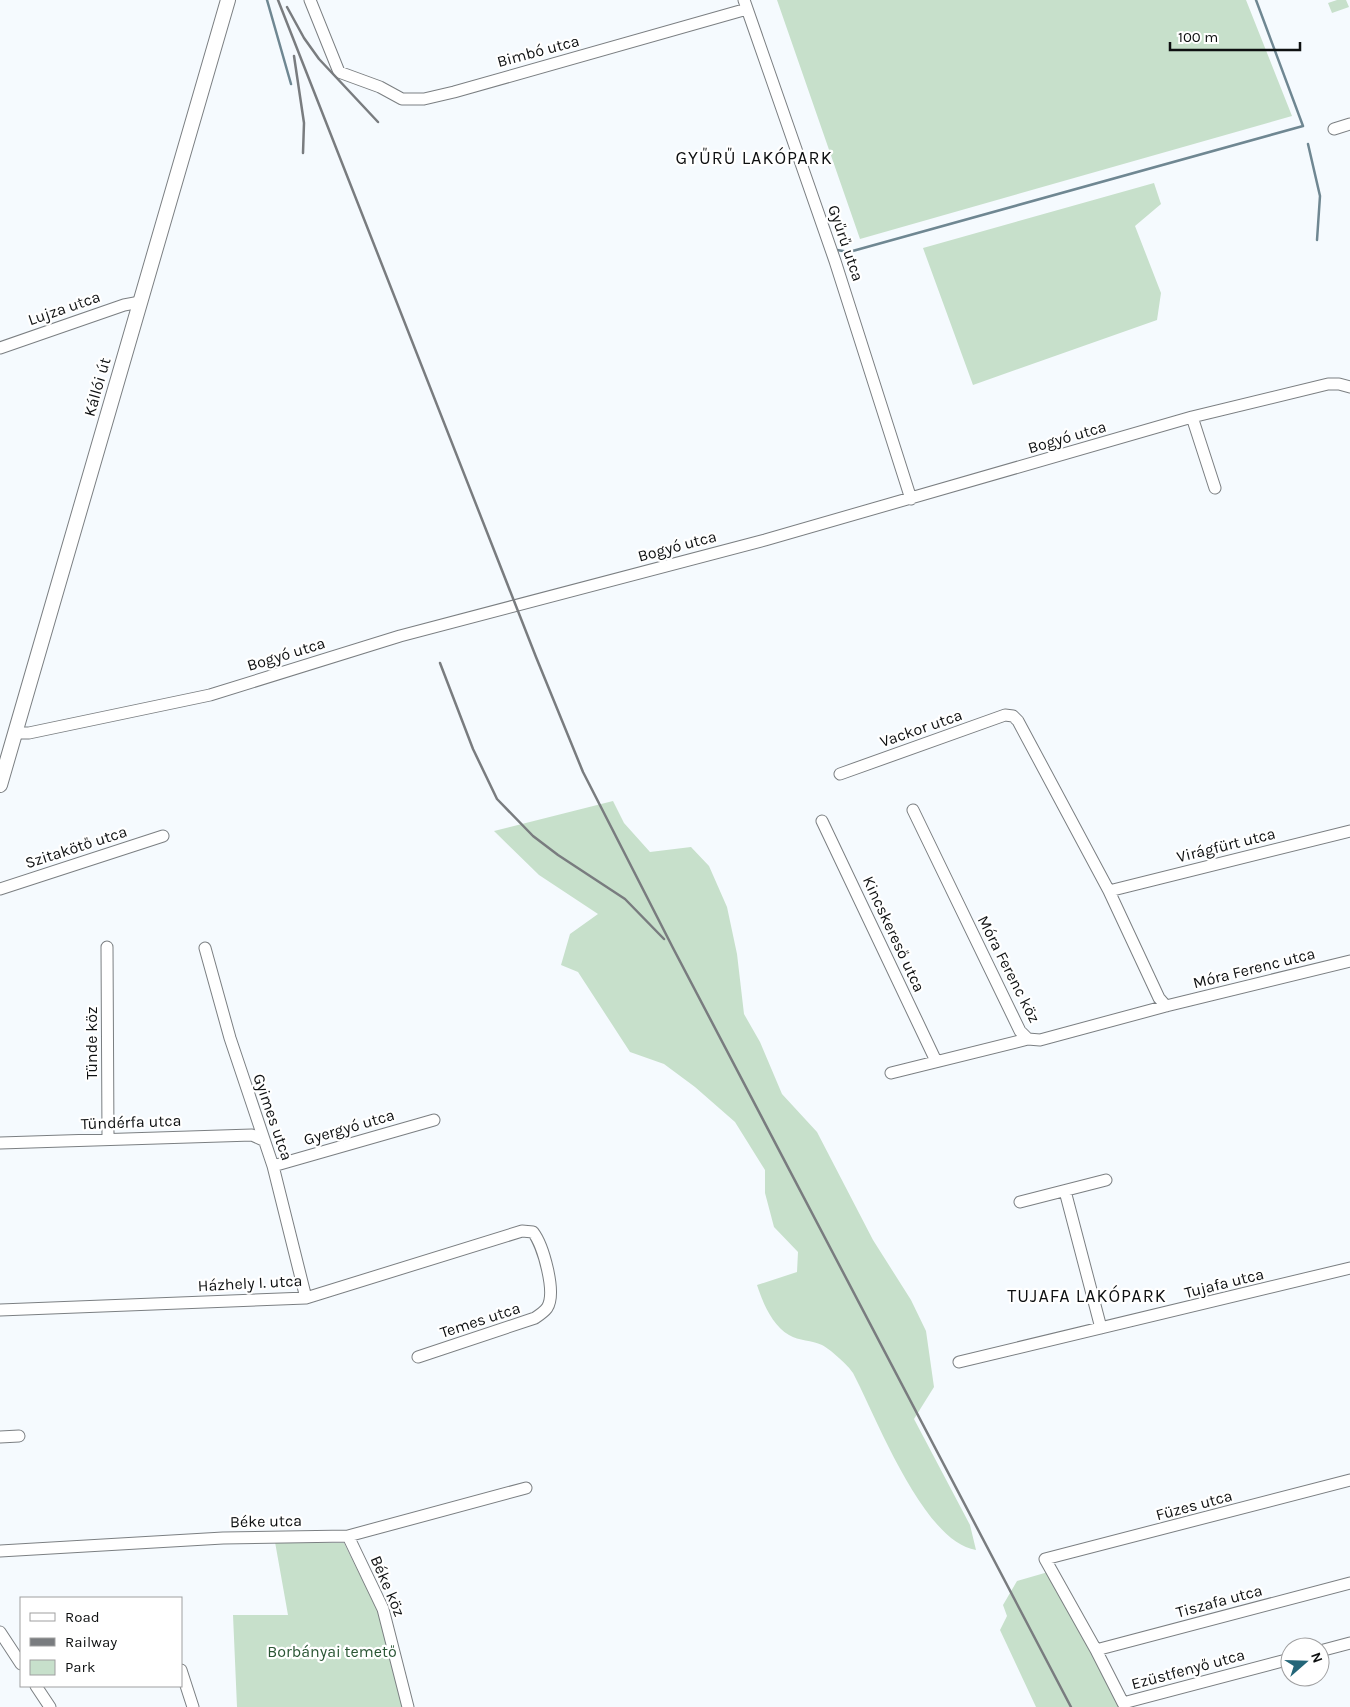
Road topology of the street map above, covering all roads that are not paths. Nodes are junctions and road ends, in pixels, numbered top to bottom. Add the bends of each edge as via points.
1 (228, 0) edge
2 (310, 0) edge
3 (746, 4) edge
4 (1350, 124) edge
5 (1334, 129) dead end
6 (140, 302) junction
7 (0, 348) edge
8 (1348, 386) edge
9 (1192, 417) junction
10 (1216, 488) dead end
11 (911, 499) junction
12 (15, 733) junction
13 (840, 774) dead end
14 (0, 785) edge
15 (913, 810) dead end
16 (822, 821) dead end
17 (1350, 831) edge
18 (163, 836) dead end
19 (0, 889) edge
20 (1109, 890) junction
21 (107, 947) dead end
22 (205, 948) dead end
23 (1350, 961) edge
24 (1166, 1006) junction
25 (1028, 1039) junction
26 (936, 1061) junction
27 (892, 1073) dead end
28 (434, 1120) dead end
29 (108, 1138) junction
30 (263, 1140) junction
31 (0, 1143) edge
32 (273, 1166) junction
33 (1106, 1180) dead end
34 (1065, 1191) junction
35 (1020, 1202) dead end
36 (522, 1231) joint
37 (1350, 1268) edge
38 (306, 1298) junction
39 (0, 1310) edge
40 (1102, 1328) junction
41 (418, 1357) dead end
42 (959, 1362) dead end
43 (18, 1436) dead end
44 (0, 1437) edge
45 (1350, 1480) edge
46 (526, 1488) dead end
47 (348, 1536) junction
48 (0, 1551) edge
49 (1350, 1583) edge
50 (0, 1632) edge
51 (1350, 1643) edge
52 (1330, 1648) edge
53 (1096, 1650) junction
54 (1280, 1661) edge
55 (20, 1662) edge
56 (182, 1673) edge
57 (37, 1687) edge
58 (50, 1707) edge
59 (193, 1707) edge
60 (408, 1707) edge

1 - 6 main road, Kállói út
2 - 3 street, Bimbó utca via 339,72 402,99 424,99 648,38
3 - 11 street, Gyűrű utca via 835,261
4 - 5 street
6 - 7 street, Lujza utca
6 - 12 main road, Kállói út
8 - 9 street, Bogyó utca via 1328,384
9 - 10 street
9 - 11 street, Bogyó utca
11 - 12 street, Bogyó utca via 400,636 210,695 29,733
12 - 14 main road, Kállói út
13 - 20 street, Vackor utca via 1005,715 1013,716
15 - 25 street, Móra Ferenc köz via 1020,1031
16 - 26 street, Kincskereső utca
17 - 20 street, Virágfürt utca
18 - 19 street, Szitakötő utca
20 - 24 street via 1159,998
21 - 29 street, Tünde köz
22 - 30 street, Gyimes utca
23 - 24 street, Móra Ferenc utca
24 - 25 street, Móra Ferenc köz via 1040,1040
25 - 26 street
26 - 27 street
28 - 32 street, Gyergyó utca
29 - 30 street, Tündérfa utca via 252,1135
29 - 31 street, Tündérfa utca
30 - 32 street, Gyimes utca
32 - 38 street, Gyimes utca
33 - 34 street
34 - 35 street
34 - 40 street
36 - 38 street, Házhely I. utca
36 - 41 street, Temes utca via 533,1232 540,1242 551,1292 547,1308 535,1318
37 - 40 street, Tujafa utca
38 - 39 street, Házhely I. utca
40 - 42 street, Tujafa utca
43 - 44 street
45 - 53 street, Füzes utca via 1040,1560
46 - 47 street, Béke utca
47 - 48 street, Béke utca via 223,1538
47 - 60 street, Béke köz via 383,1609
49 - 53 street, Tiszafa utca
50 - 55 street
51 - 52 street
53 - 54 street, Ezüstfenyő utca via 1123,1703
56 - 59 street
57 - 58 street

